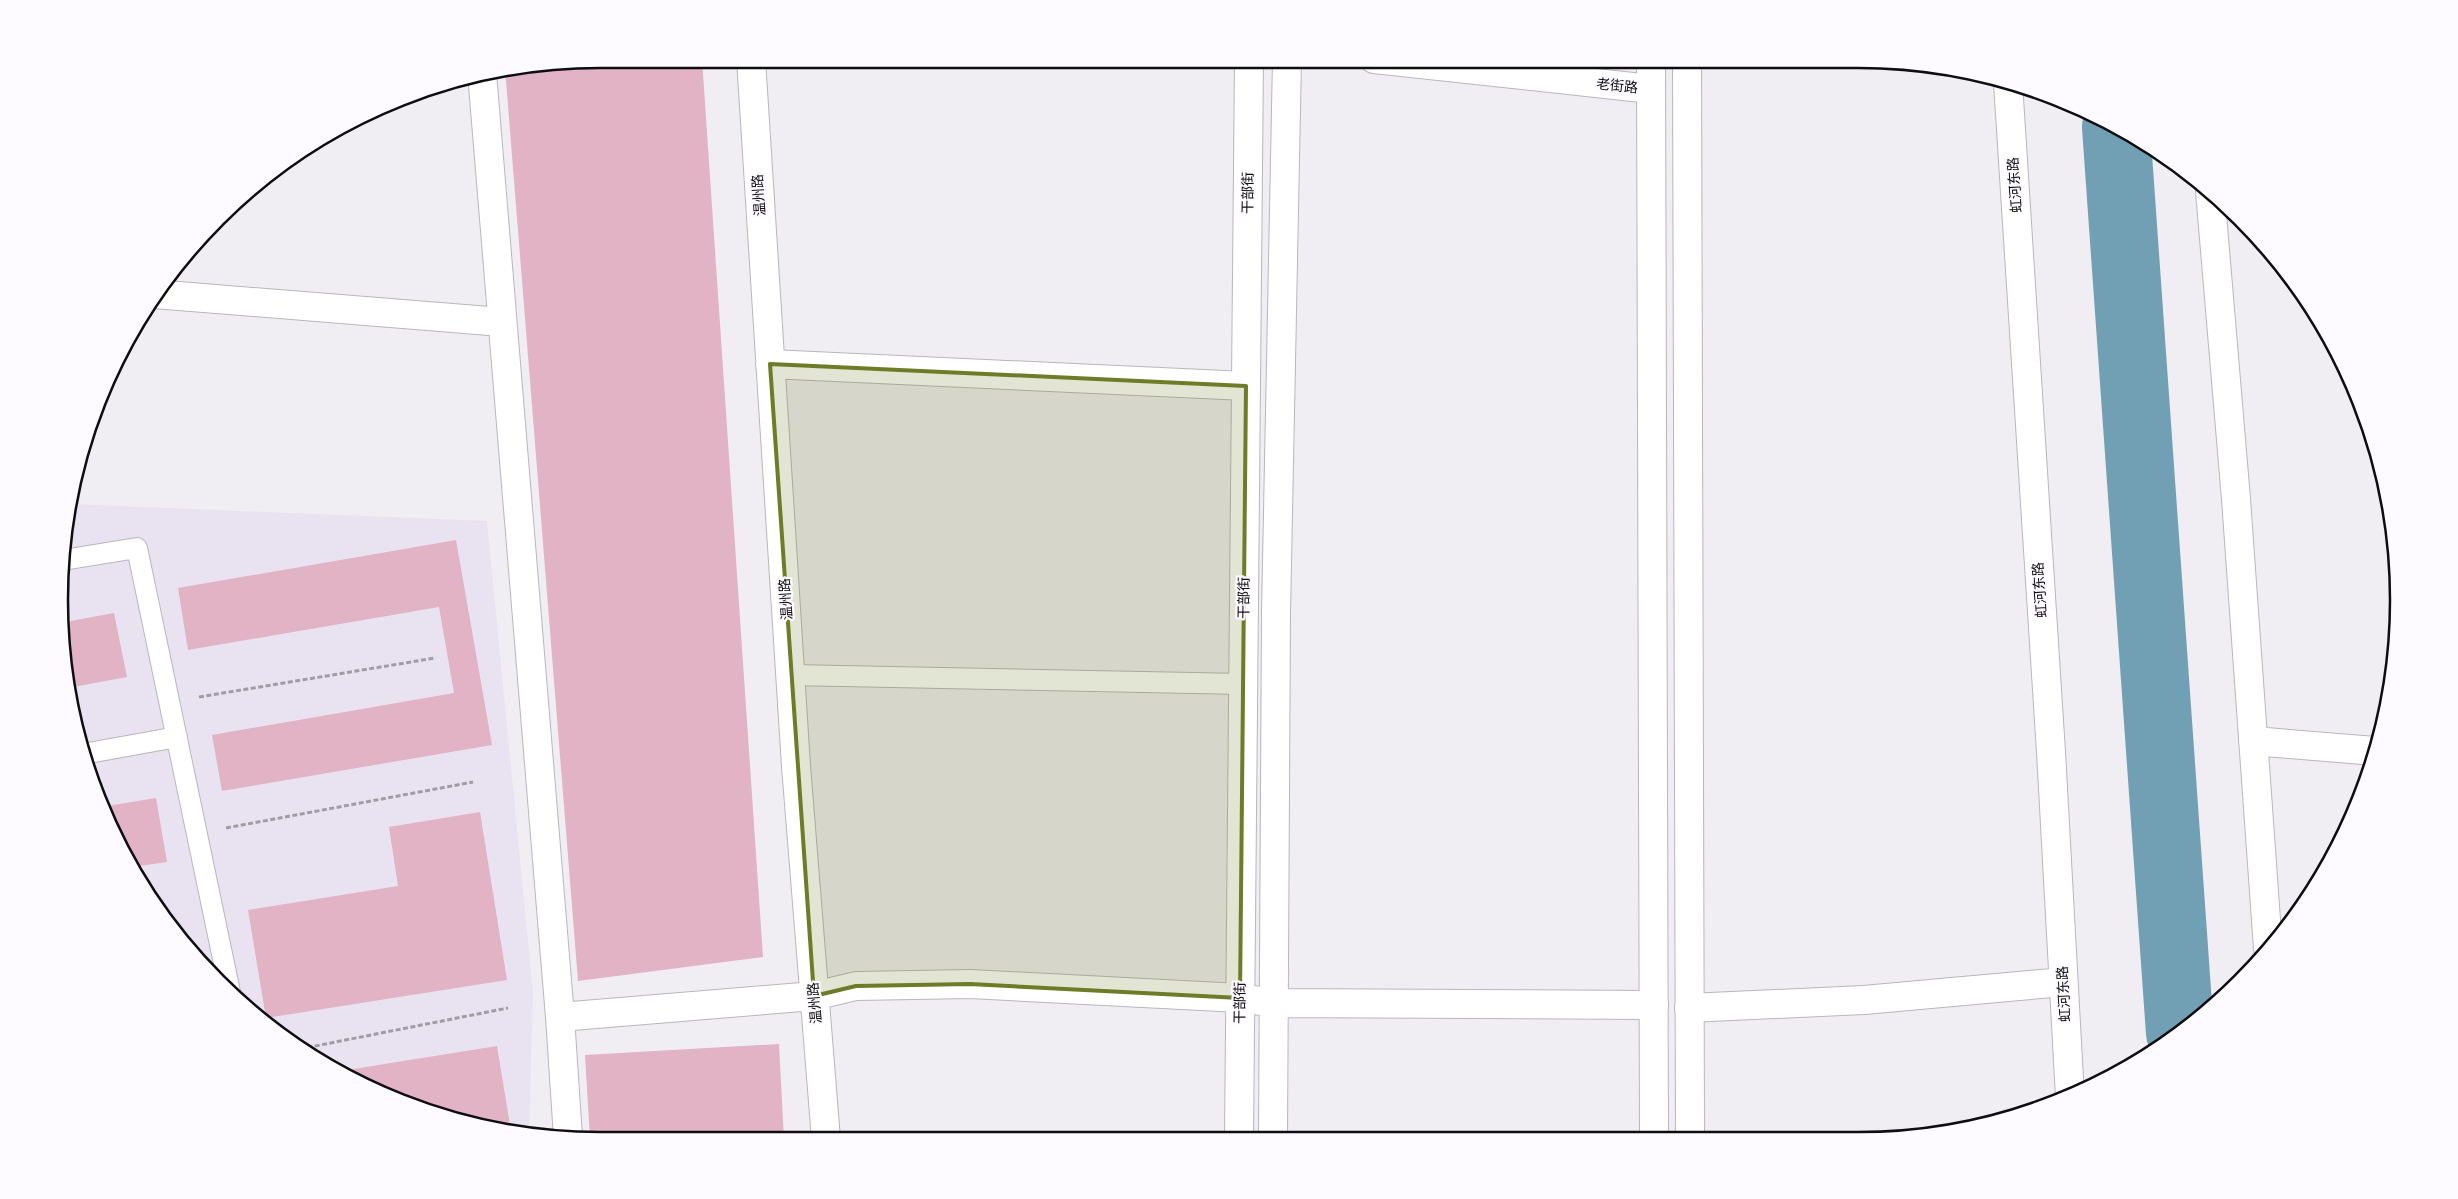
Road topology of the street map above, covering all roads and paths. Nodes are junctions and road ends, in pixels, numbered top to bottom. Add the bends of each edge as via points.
1 (752, 68) edge
2 (1249, 68) edge
3 (1287, 68) edge
4 (1457, 68) edge
5 (1651, 68) edge
6 (1687, 68) edge
7 (483, 81) edge
8 (1651, 89) junction
9 (2008, 90) edge
10 (2211, 202) edge
11 (164, 295) edge
12 (502, 322) junction
13 (770, 364) junction
14 (1246, 386) junction
15 (70, 559) edge
16 (435, 658) dead end
17 (791, 675) junction
18 (1243, 684) junction
19 (169, 702) junction
20 (177, 737) junction
21 (2253, 742) junction
22 (2368, 750) edge
23 (91, 753) edge
24 (473, 782) dead end
25 (197, 834) junction
26 (2267, 939) edge
27 (227, 980) edge
28 (2063, 982) junction
29 (814, 996) junction
30 (1240, 998) junction
31 (1274, 1003) junction
32 (1654, 1004) junction
33 (508, 1008) dead end
34 (1690, 1008) junction
35 (560, 1017) junction
36 (312, 1047) edge
37 (2069, 1088) edge
38 (568, 1130) edge
39 (825, 1132) edge
40 (1239, 1132) edge
41 (1273, 1132) edge
42 (1654, 1132) edge
43 (1690, 1132) edge

1 - 13 street, 温州路
2 - 14 street, 干部街
3 - 31 street via 1276,614
4 - 8 street, 老街路
5 - 8 street
6 - 34 street
7 - 12 street
8 - 32 street
9 - 28 street, 虹河东路
10 - 21 street
11 - 12 street
12 - 35 street
13 - 14 street
13 - 17 street, 温州路
14 - 18 street, 干部街
15 - 19 lane via 137,548
16 - 19 path
17 - 18 lane
17 - 29 street, 温州路
18 - 30 street, 干部街
19 - 20 lane
20 - 23 lane
20 - 25 lane
21 - 22 street
21 - 26 street
24 - 25 path
25 - 27 lane
28 - 34 street via 1864,1000
28 - 37 street, 虹河东路
29 - 30 street via 856,986 970,984
29 - 35 street
29 - 39 street, 温州路
30 - 31 street
30 - 40 street, 干部街
31 - 32 street
31 - 41 street
32 - 42 street
33 - 36 path
34 - 43 street
35 - 38 street

